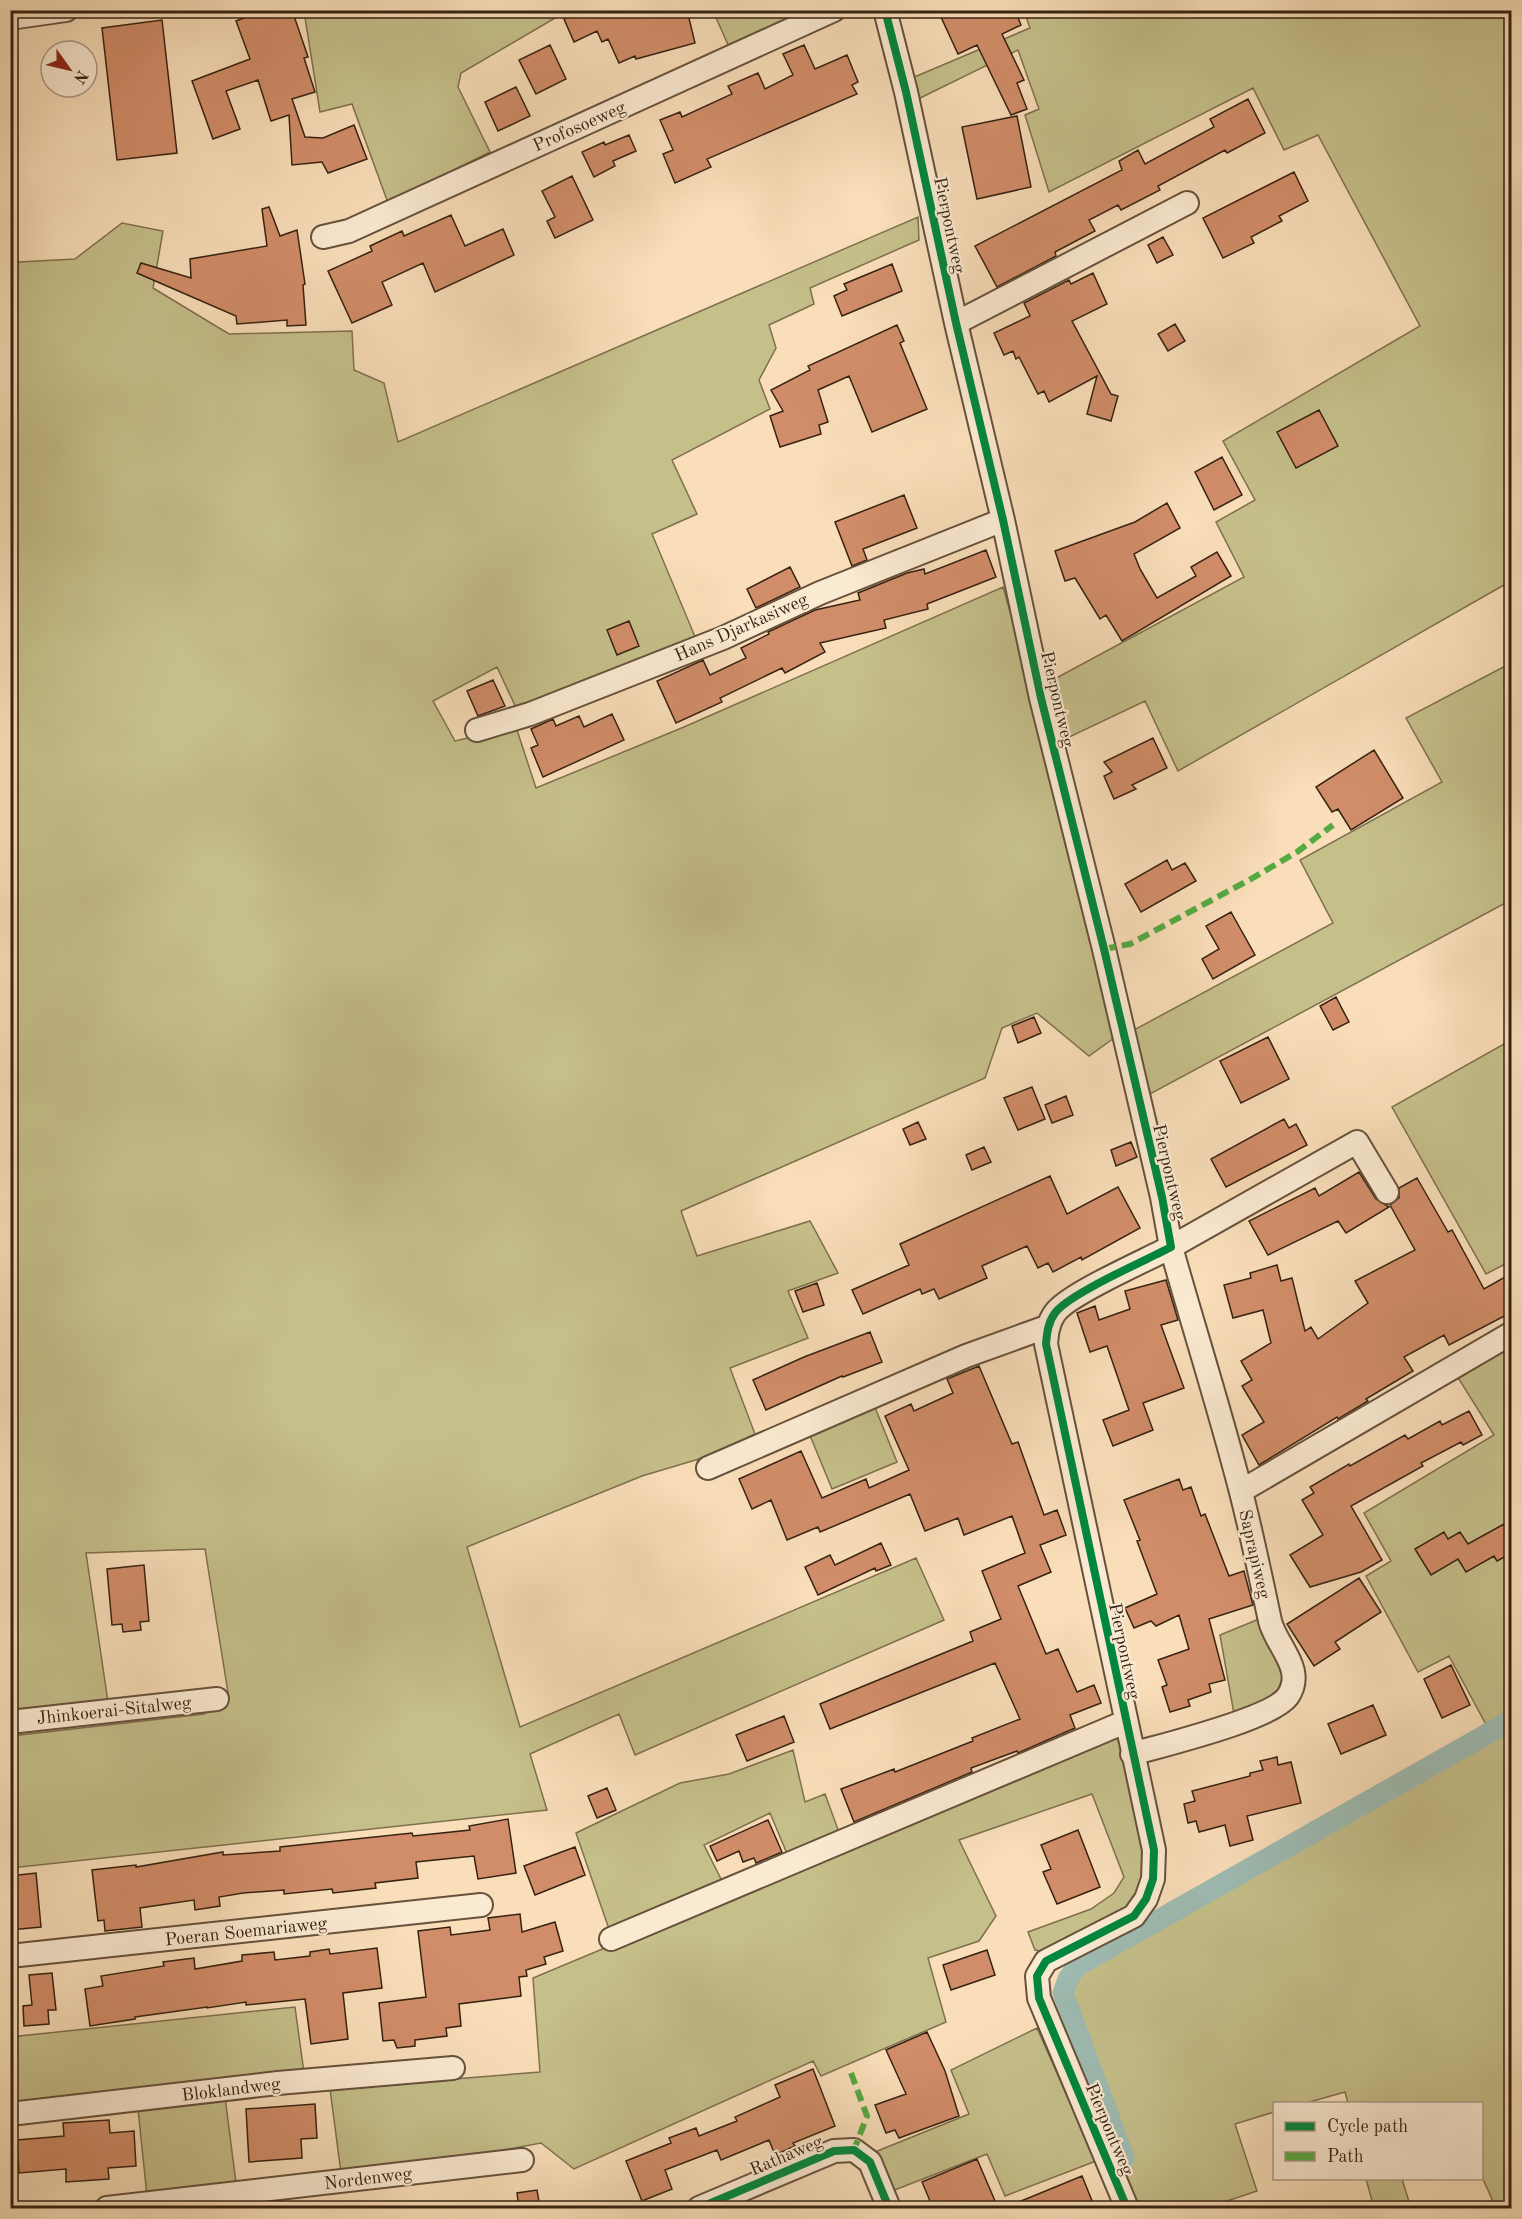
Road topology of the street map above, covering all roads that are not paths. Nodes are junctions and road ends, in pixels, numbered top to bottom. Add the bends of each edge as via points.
1 (66, 10) edge
2 (834, 10) edge
3 (885, 10) edge
4 (10, 18) edge
5 (1187, 203) dead end
6 (322, 237) dead end
7 (956, 323) junction
8 (1003, 519) junction
9 (477, 730) dead end
10 (1387, 1192) dead end
11 (1171, 1247) junction
12 (1048, 1326) junction
13 (1512, 1333) edge
14 (708, 1468) dead end
15 (1240, 1491) junction
16 (217, 1699) dead end
17 (10, 1722) edge
18 (1125, 1722) junction
19 (1132, 1755) junction
20 (481, 1905) dead end
21 (611, 1939) dead end
22 (10, 1956) edge
23 (453, 2068) dead end
24 (10, 2114) edge
25 (522, 2160) dead end
26 (107, 2208) edge
27 (699, 2208) edge
28 (889, 2208) edge
29 (1126, 2208) edge

1 - 4 street
2 - 6 street, Profosoeweg via 349,231
3 - 7 street, Pierpontweg
5 - 7 street
7 - 8 street, Pierpontweg
8 - 9 street, Hans Djarkasiweg via 820,592 723,638 530,714
8 - 11 street, Pierpontweg via 1041,698 1104,949
10 - 11 street via 1357,1142
11 - 12 street, Pierpontweg via 1072,1298 1055,1312
11 - 15 street, Saprapiweg
12 - 14 street via 966,1356
12 - 18 street, Pierpontweg via 1046,1344
13 - 15 street
15 - 19 street, Saprapiweg via 1273,1630 1291,1662 1293,1687 1286,1699 1263,1712
16 - 17 street, Jhinkoerai-Sitalweg
18 - 19 street, Pierpontweg
18 - 21 street
19 - 29 street, Pierpontweg via 1154,1850 1154,1879 1146,1899 1134,1916 1046,1961 1037,1976 1039,1998
20 - 22 street, Poeran Soemariaweg
23 - 24 street, Bloklandweg via 278,2083
25 - 26 street, Nordenweg
27 - 28 street, Rathaweg via 834,2151 854,2150 870,2162

